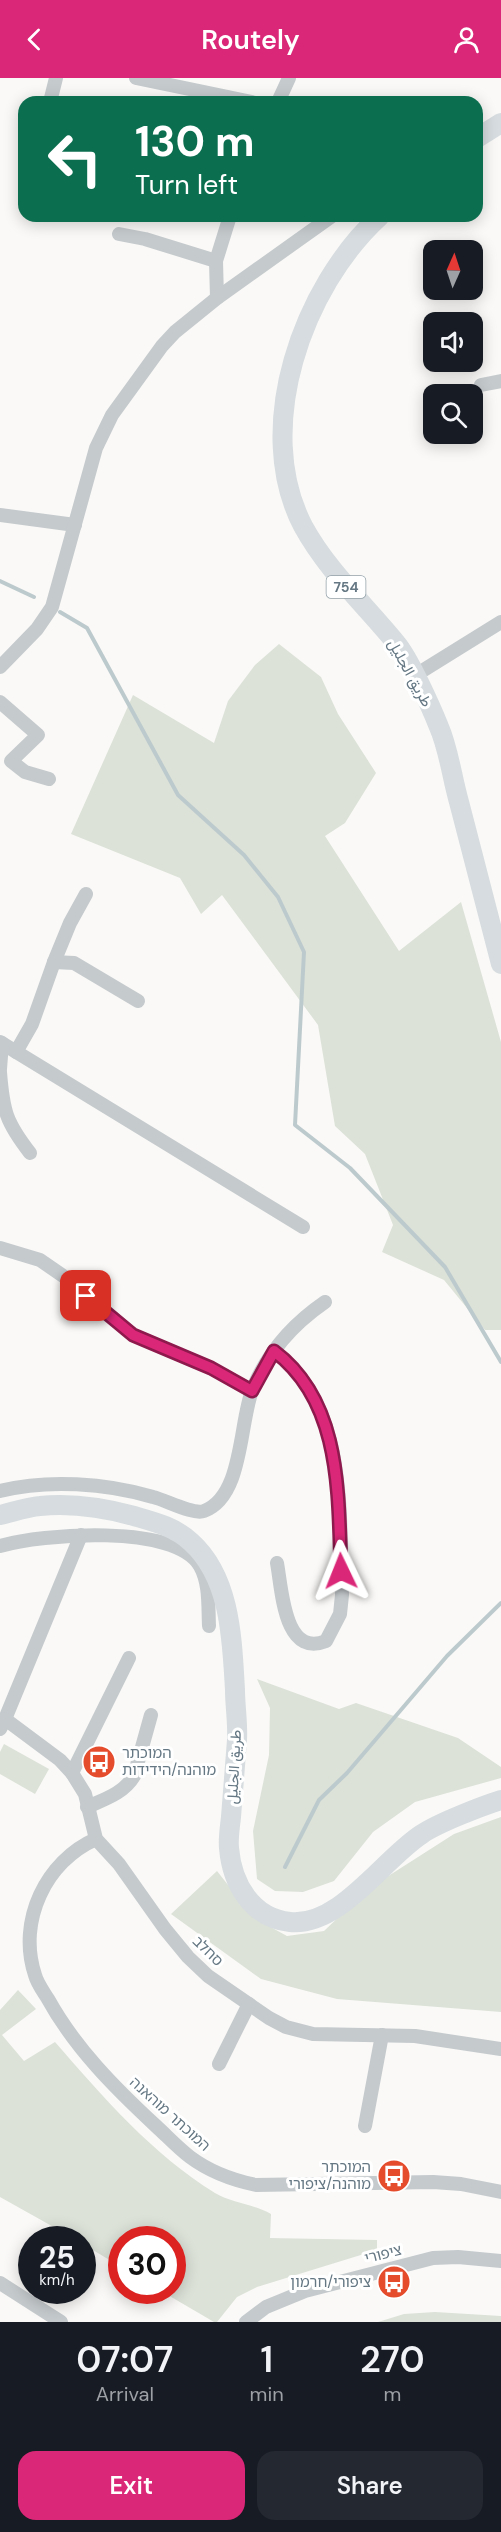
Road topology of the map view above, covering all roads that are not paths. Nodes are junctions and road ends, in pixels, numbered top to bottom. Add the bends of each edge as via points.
1 (56, 78) edge
2 (135, 78) edge
3 (289, 78) edge
4 (52, 96) edge
5 (223, 96) edge
6 (281, 96) edge
7 (501, 123) edge
8 (483, 134) edge
9 (228, 222) edge
10 (324, 222) edge
11 (368, 222) edge
12 (119, 234) dead end
13 (216, 261) junction
14 (217, 298) junction
15 (501, 381) edge
16 (483, 385) edge
17 (0, 515) edge
18 (75, 525) junction
19 (501, 622) edge
20 (0, 667) edge
21 (414, 676) junction
22 (0, 702) edge
23 (49, 779) dead end
24 (86, 894) dead end
25 (54, 962) junction
26 (501, 964) edge
27 (138, 1001) dead end
28 (1, 1043) edge
29 (16, 1052) junction
30 (0, 1070) edge
31 (30, 1153) dead end
32 (303, 1227) dead end
33 (0, 1248) edge
34 (325, 1302) dead end
35 (274, 1351) junction
36 (252, 1391) junction
37 (0, 1491) edge
38 (0, 1515) edge
39 (81, 1535) junction
40 (0, 1546) edge
41 (277, 1563) dead end
42 (209, 1626) dead end
43 (129, 1658) dead end
44 (151, 1715) dead end
45 (2, 1724) edge
46 (72, 1773) junction
47 (501, 1800) edge
48 (87, 1807) junction
49 (96, 1839) junction
50 (249, 2004) junction
51 (382, 2035) junction
52 (501, 2049) edge
53 (219, 2064) dead end
54 (365, 2126) dead end
55 (501, 2192) edge
56 (501, 2261) edge
57 (0, 2283) edge
58 (61, 2322) edge
59 (246, 2322) edge

1 - 4 street
2 - 5 street
3 - 6 street
7 - 8 main road
9 - 13 street
10 - 14 street
11 - 21 main road, طريق الجليل / 754 via 323,291 296,350 284,415 285,469 290,495 320,553 398,645
12 - 13 street
13 - 14 street
14 - 18 street via 162,346 112,415 96,448
15 - 16 street
17 - 18 street
18 - 20 street via 52,607
19 - 21 street
21 - 26 main road, طريق الجليل / 754 via 440,729
22 - 23 street via 38,735 11,761 25,772
24 - 25 street
25 - 27 street via 74,963
25 - 29 street via 39,1009
28 - 29 street
28 - 30 street
29 - 32 street
30 - 31 street via 10,1128
33 - 36 street via 40,1260 133,1335 211,1368
34 - 35 street via 303,1317
35 - 36 street
35 - 41 street via 313,1395 329,1435 335,1470 342,1595 340,1614 326,1641 304,1643 294,1634
36 - 37 street via 243,1441 228,1486 212,1507 203,1512 135,1492 87,1486 50,1483
38 - 47 main road, طريق الجليل via 39,1506 118,1512 163,1524 202,1552 222,1596 232,1635 237,1737 229,1848 246,1898 269,1916 291,1922 316,1919 349,1899 423,1832
39 - 40 street
39 - 42 street via 129,1537 189,1554 200,1566 207,1588
39 - 45 street
43 - 46 street
44 - 48 street via 129,1784 117,1794
45 - 46 street, סחלב via 60,1760
46 - 48 street, סחלב via 85,1794
48 - 49 street, סחלב
49 - 50 street, סחלב via 188,1957
49 - 55 street, המוכתר מוהאנה via 79,1847 56,1868 39,1896 31,1922 29,1950 35,1976 62,2024 96,2067 190,2157 233,2180 256,2184 433,2182
50 - 51 street, סחלב via 269,2018 300,2031
50 - 53 street
51 - 52 street, סחלב
51 - 54 street
56 - 59 street, ציפורי via 458,2256 433,2258 305,2291 266,2307
57 - 58 street

